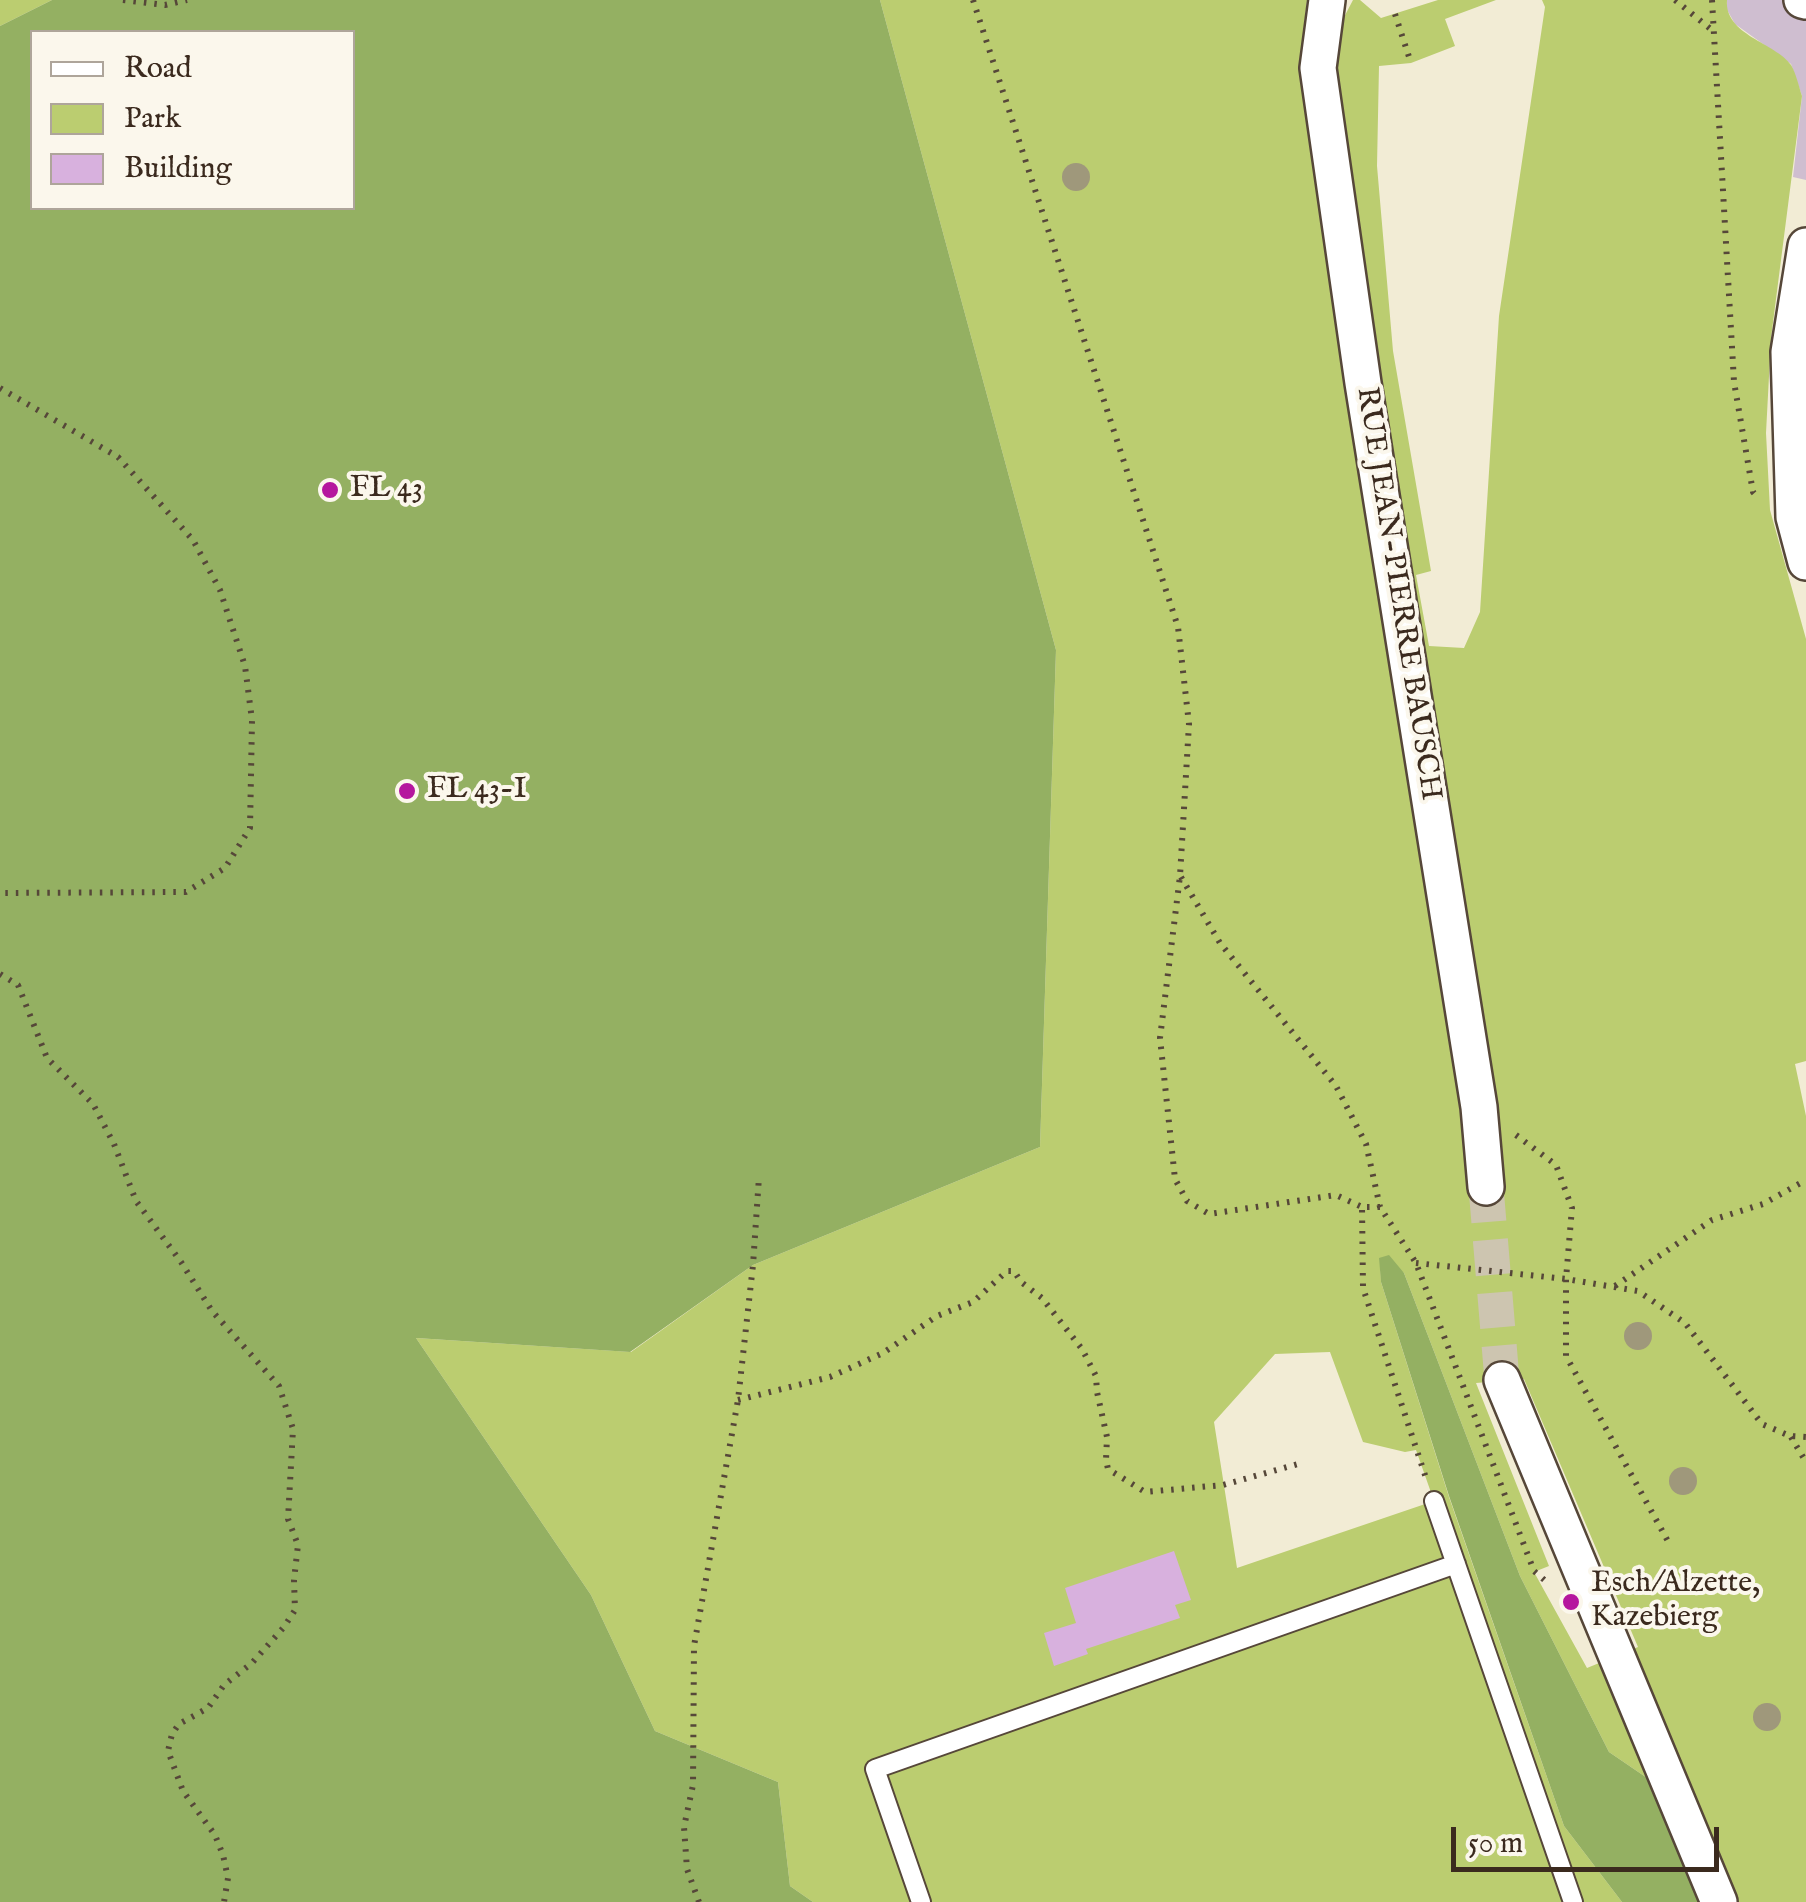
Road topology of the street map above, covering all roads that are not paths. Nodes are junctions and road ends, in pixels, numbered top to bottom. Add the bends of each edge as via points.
1 (1326, 0) edge
2 (1806, 246) edge
3 (1806, 562) edge
4 (1486, 1187) tunnel mouth
5 (1502, 1380) tunnel mouth
6 (1434, 1501) road end
7 (1456, 1564) junction
8 (921, 1902) edge
9 (1573, 1902) edge
10 (1719, 1902) edge

1 - 4 street, RUE JEAN-PIERRE BAUSCH via 1318,68
2 - 3 street via 1789,352 1794,517
5 - 10 street
6 - 7 lane
7 - 8 lane via 875,1769
7 - 9 lane

